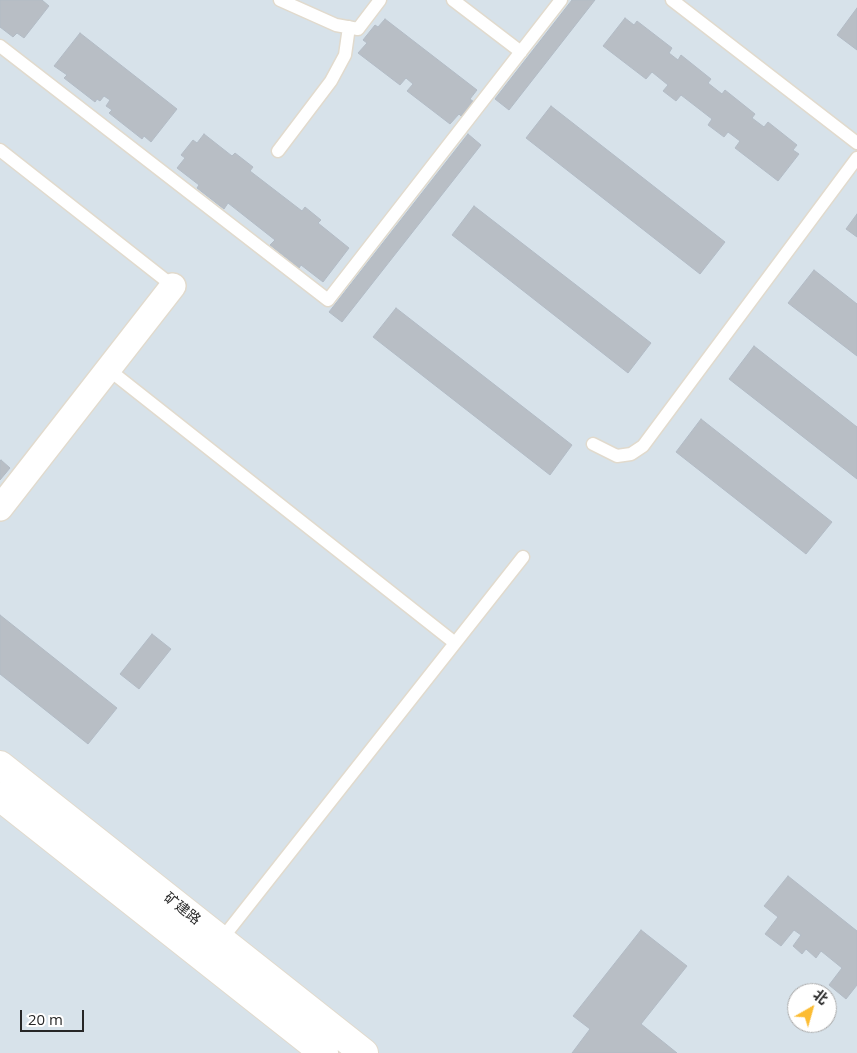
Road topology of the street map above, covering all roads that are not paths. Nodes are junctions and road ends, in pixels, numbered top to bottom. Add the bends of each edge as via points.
1 (280, 0) edge
2 (380, 0) edge
3 (452, 0) edge
4 (561, 0) edge
5 (672, 0) edge
6 (349, 27) junction
7 (0, 46) edge
8 (520, 52) junction
9 (857, 143) edge
10 (278, 151) dead end
11 (2, 156) edge
12 (857, 158) edge
13 (173, 286) joint
14 (108, 369) junction
15 (593, 444) dead end
16 (0, 508) edge
17 (523, 557) dead end
18 (455, 643) junction
19 (0, 766) edge
20 (0, 797) edge
21 (221, 940) junction
22 (324, 1053) edge
23 (364, 1053) edge

1 - 6 lane via 336,25
2 - 6 lane via 358,29
3 - 8 lane
4 - 8 lane
5 - 9 lane
6 - 10 lane via 345,55 331,81
7 - 8 lane via 328,300
11 - 13 lane
12 - 15 lane via 643,446 631,454 617,456
13 - 14 street
14 - 16 street
14 - 18 lane
17 - 18 lane
18 - 21 lane
19 - 21 street, 矿建路
20 - 22 street, 矿建路
21 - 23 street, 矿建路

